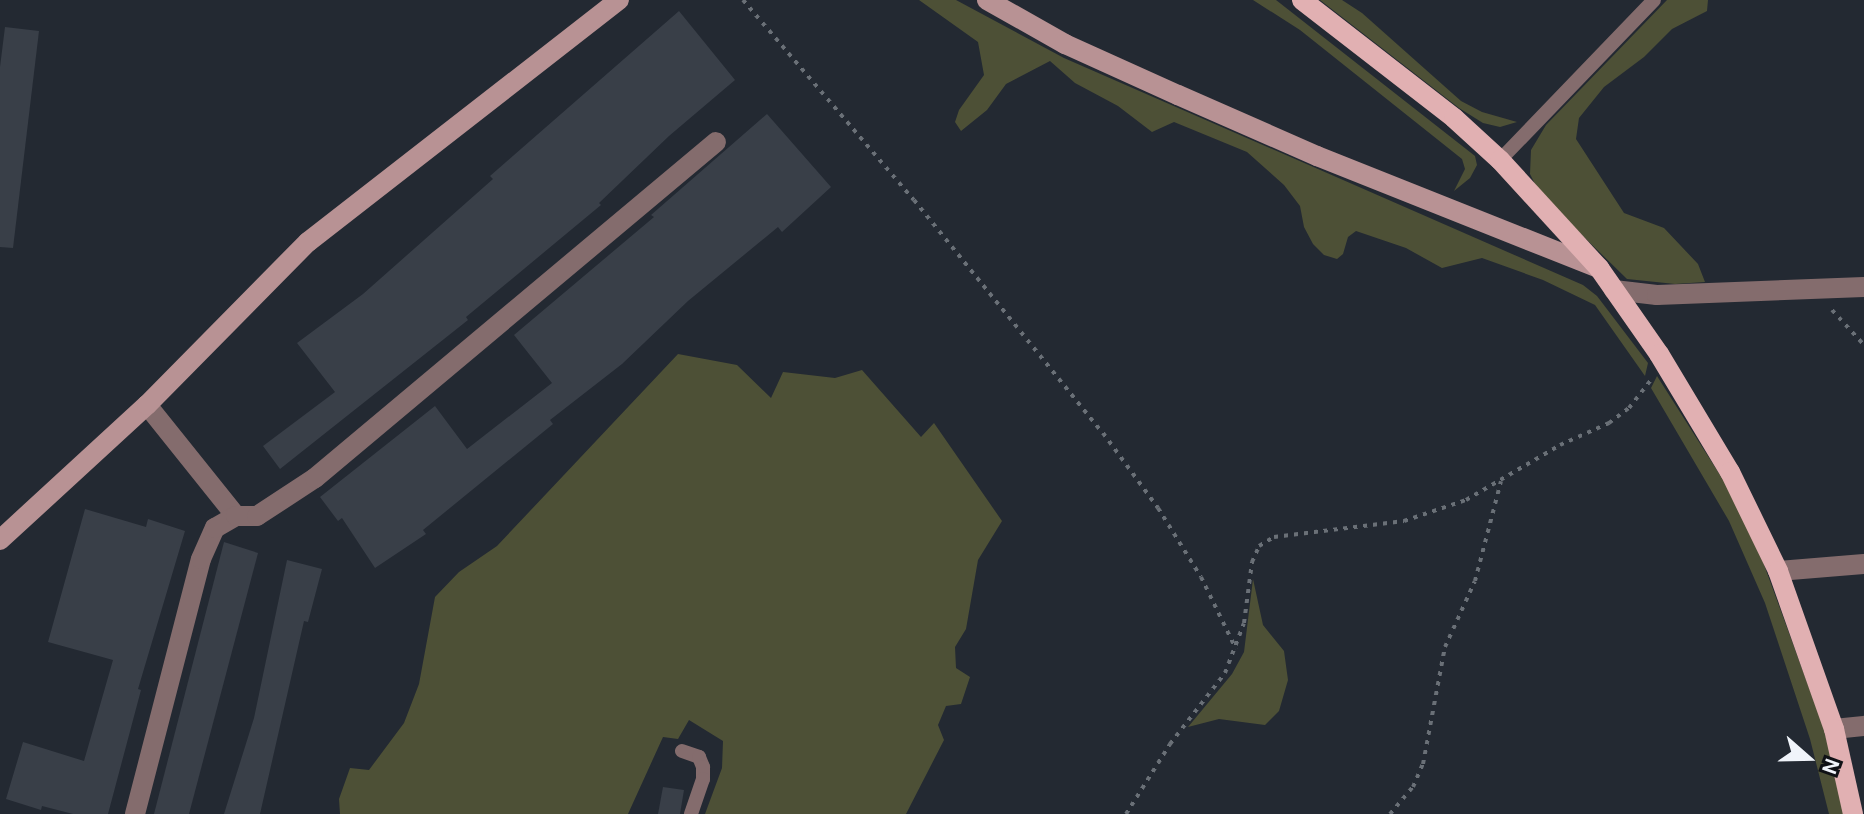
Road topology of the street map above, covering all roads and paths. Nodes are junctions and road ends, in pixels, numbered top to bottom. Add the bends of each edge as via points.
1 (619, 0) edge
2 (743, 0) edge
3 (987, 0) edge
4 (1302, 0) edge
5 (1654, 0) edge
6 (716, 142) dead end
7 (1500, 160) junction
8 (1599, 268) junction
9 (1864, 287) edge
10 (1614, 290) junction
11 (1815, 290) junction
12 (1864, 345) edge
13 (1659, 354) junction
14 (147, 405) junction
15 (1501, 481) junction
16 (236, 516) junction
17 (0, 540) edge
18 (1864, 564) edge
19 (1778, 571) junction
20 (1236, 649) junction
21 (1864, 726) edge
22 (1834, 729) junction
23 (682, 751) dead end
24 (135, 814) edge
25 (691, 814) edge
26 (1126, 814) edge
27 (1390, 814) edge
28 (1853, 814) edge

1 - 14 street via 308,242
2 - 20 path via 1103,433 1201,577
3 - 8 street via 1065,44 1205,107
4 - 7 main road
5 - 7 lane
6 - 16 street via 315,478 257,516
7 - 8 main road
8 - 10 main road
9 - 11 street
10 - 11 street via 1657,295
10 - 13 main road
11 - 12 path
13 - 15 path via 1648,387 1629,408
13 - 19 main road via 1730,472
14 - 16 street
14 - 17 street
15 - 20 path via 1466,500 1404,521 1274,537 1259,546
15 - 27 path via 1475,581 1445,647 1423,764 1413,787
16 - 24 street via 215,528 201,559
18 - 19 street
19 - 22 main road
20 - 26 path via 1225,673 1170,744
21 - 22 street
22 - 28 main road
23 - 25 lane via 699,757 703,767

